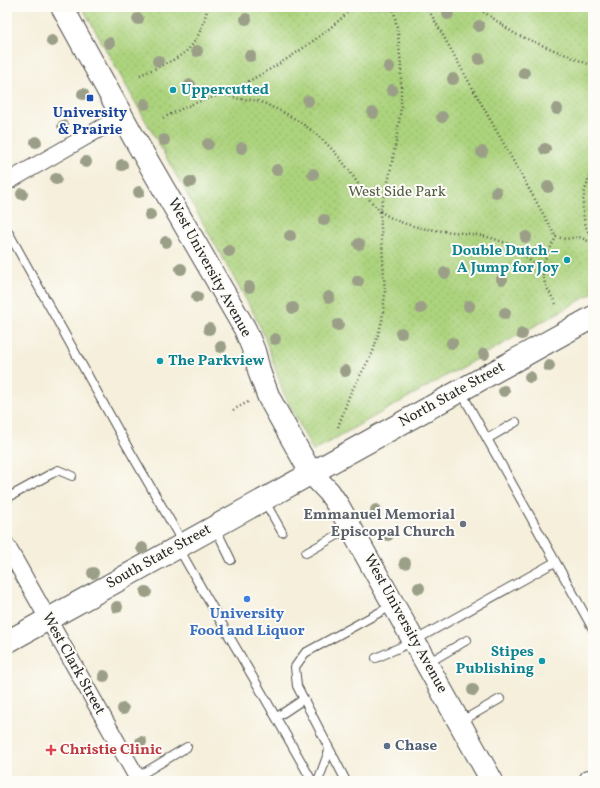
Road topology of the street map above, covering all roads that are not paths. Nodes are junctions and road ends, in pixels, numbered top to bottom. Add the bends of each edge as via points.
1 (62, 7) edge
2 (122, 116) junction
3 (7, 182) edge
4 (7, 230) edge
5 (593, 317) edge
6 (460, 391) junction
7 (516, 422) dead end
8 (487, 439) junction
9 (311, 473) junction
10 (72, 476) dead end
11 (7, 498) edge
12 (264, 499) junction
13 (214, 526) junction
14 (351, 528) junction
15 (282, 532) dead end
16 (181, 545) junction
17 (7, 546) edge
18 (306, 553) dead end
19 (231, 560) dead end
20 (555, 562) junction
21 (394, 605) junction
22 (48, 620) junction
23 (593, 629) edge
24 (467, 640) dead end
25 (414, 641) junction
26 (7, 642) edge
27 (376, 658) dead end
28 (426, 664) junction
29 (304, 699) junction
30 (500, 699) dead end
31 (277, 717) junction
32 (460, 722) junction
33 (187, 747) dead end
34 (329, 750) junction
35 (138, 779) edge
36 (593, 780) edge
37 (312, 781) edge
38 (318, 781) edge
39 (346, 781) edge
40 (492, 781) edge
41 (590, 781) edge

1 - 2 main road, West University Avenue
2 - 3 street
2 - 9 main road, West University Avenue via 245,329 269,398
4 - 16 lane
5 - 6 main road, North State Street
6 - 8 lane
6 - 9 main road, North State Street
7 - 8 lane
8 - 20 lane
9 - 12 main road, South State Street
9 - 14 main road, West University Avenue via 329,492
10 - 11 lane via 58,470
12 - 13 main road, South State Street
12 - 15 lane
13 - 16 main road, South State Street
13 - 19 lane
14 - 18 lane
14 - 21 main road, West University Avenue
16 - 22 main road, South State Street
16 - 31 lane via 234,647
17 - 22 street, West Clark Street
20 - 23 lane
20 - 25 lane
21 - 25 main road, West University Avenue
21 - 29 lane via 305,653 295,667 297,686
22 - 26 main road, South State Street
22 - 35 street, West Clark Street
24 - 28 lane
25 - 27 lane
25 - 28 main road, West University Avenue
28 - 32 main road, West University Avenue
29 - 31 lane
29 - 34 lane
30 - 32 lane
31 - 37 lane
32 - 40 main road, West University Avenue
33 - 35 lane
34 - 38 lane
34 - 39 lane
36 - 41 main road

